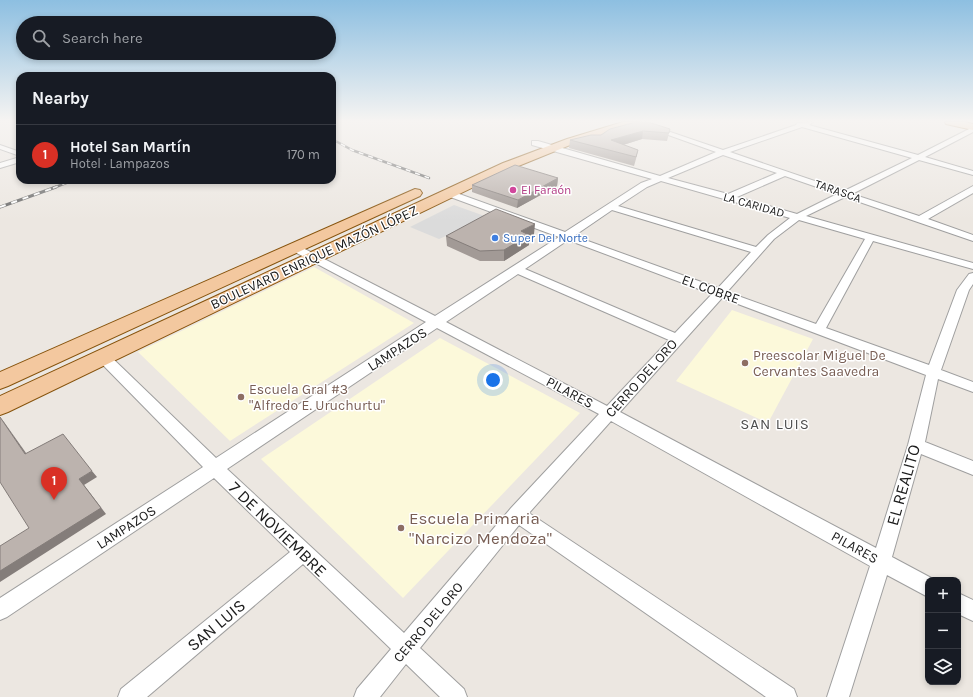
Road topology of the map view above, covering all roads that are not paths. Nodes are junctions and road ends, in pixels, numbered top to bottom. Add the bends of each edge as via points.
1 (507, 155) edge
2 (536, 155) edge
3 (576, 155) edge
4 (717, 155) edge
5 (730, 155) edge
6 (906, 155) edge
7 (924, 155) edge
8 (918, 158) junction
9 (16, 161) edge
10 (0, 166) edge
11 (785, 173) junction
12 (973, 174) edge
13 (658, 178) junction
14 (973, 189) edge
15 (448, 193) junction
16 (844, 193) junction
17 (727, 198) junction
18 (611, 207) junction
19 (797, 217) junction
20 (920, 220) junction
21 (566, 236) junction
22 (870, 238) junction
23 (973, 238) edge
24 (295, 248) junction
25 (757, 251) junction
26 (313, 258) junction
27 (973, 266) edge
28 (516, 269) junction
29 (973, 276) edge
30 (720, 292) junction
31 (438, 322) junction
32 (819, 329) junction
33 (677, 339) junction
34 (103, 357) junction
35 (933, 372) junction
36 (0, 381) edge
37 (973, 387) edge
38 (0, 406) edge
39 (609, 413) junction
40 (916, 444) junction
41 (215, 468) junction
42 (973, 468) edge
43 (517, 514) junction
44 (303, 553) junction
45 (881, 562) junction
46 (925, 585) edge
47 (961, 605) edge
48 (0, 610) edge
49 (973, 611) edge
50 (406, 649) junction
51 (129, 697) edge
52 (365, 697) edge
53 (456, 697) edge
54 (786, 697) edge
55 (838, 697) edge

1 - 24 main road, BOULEVARD ENRIQUE MAZÓN LÓPEZ via 441,181
2 - 15 main road, BOULEVARD ENRIQUE MAZÓN LÓPEZ
3 - 13 street, LA CARIDAD
4 - 13 street, LAMPAZOS
5 - 11 street, TARASCA
6 - 8 street
7 - 8 street, CERRO DEL ORO
8 - 12 street
8 - 16 street, CERRO DEL ORO
9 - 10 street
11 - 16 street, TARASCA
11 - 17 street
13 - 17 street, LA CARIDAD
13 - 18 street, LAMPAZOS
14 - 20 street
15 - 21 street, EL COBRE
15 - 26 main road, BOULEVARD ENRIQUE MAZÓN LÓPEZ
16 - 19 street, CERRO DEL ORO
16 - 20 street, TARASCA
17 - 19 street, LA CARIDAD
18 - 21 street, LAMPAZOS
18 - 25 street
19 - 22 street, LA CARIDAD
19 - 25 street, CERRO DEL ORO
20 - 23 street, TARASCA
21 - 28 street, LAMPAZOS
21 - 30 street, EL COBRE
22 - 27 street, LA CARIDAD
22 - 32 street
24 - 26 street, PILARES
24 - 36 main road, BOULEVARD ENRIQUE MAZÓN LÓPEZ
25 - 30 street, CERRO DEL ORO
26 - 31 street, PILARES
26 - 34 main road, BOULEVARD ENRIQUE MAZÓN LÓPEZ
28 - 31 street, LAMPAZOS
28 - 33 street
29 - 35 street, EL REALITO via 963,290
30 - 32 street, EL COBRE
30 - 33 street, CERRO DEL ORO
31 - 39 street, PILARES
31 - 41 street, LAMPAZOS
32 - 35 street, EL COBRE
33 - 39 street, CERRO DEL ORO
34 - 38 main road, BOULEVARD ENRIQUE MAZÓN LÓPEZ
34 - 41 street, 7 DE NOVIEMBRE
35 - 37 street, EL COBRE
35 - 40 street, EL REALITO
39 - 43 street, CERRO DEL ORO
39 - 45 street, PILARES
40 - 42 street
40 - 45 street, EL REALITO
41 - 44 street, 7 DE NOVIEMBRE
41 - 48 street, LAMPAZOS
43 - 50 street, CERRO DEL ORO
43 - 54 street
44 - 50 street, 7 DE NOVIEMBRE
44 - 51 street, SAN LUIS
45 - 46 street, PILARES
45 - 55 street, EL REALITO
47 - 49 street
50 - 52 street, CERRO DEL ORO
50 - 53 street, 7 DE NOVIEMBRE

